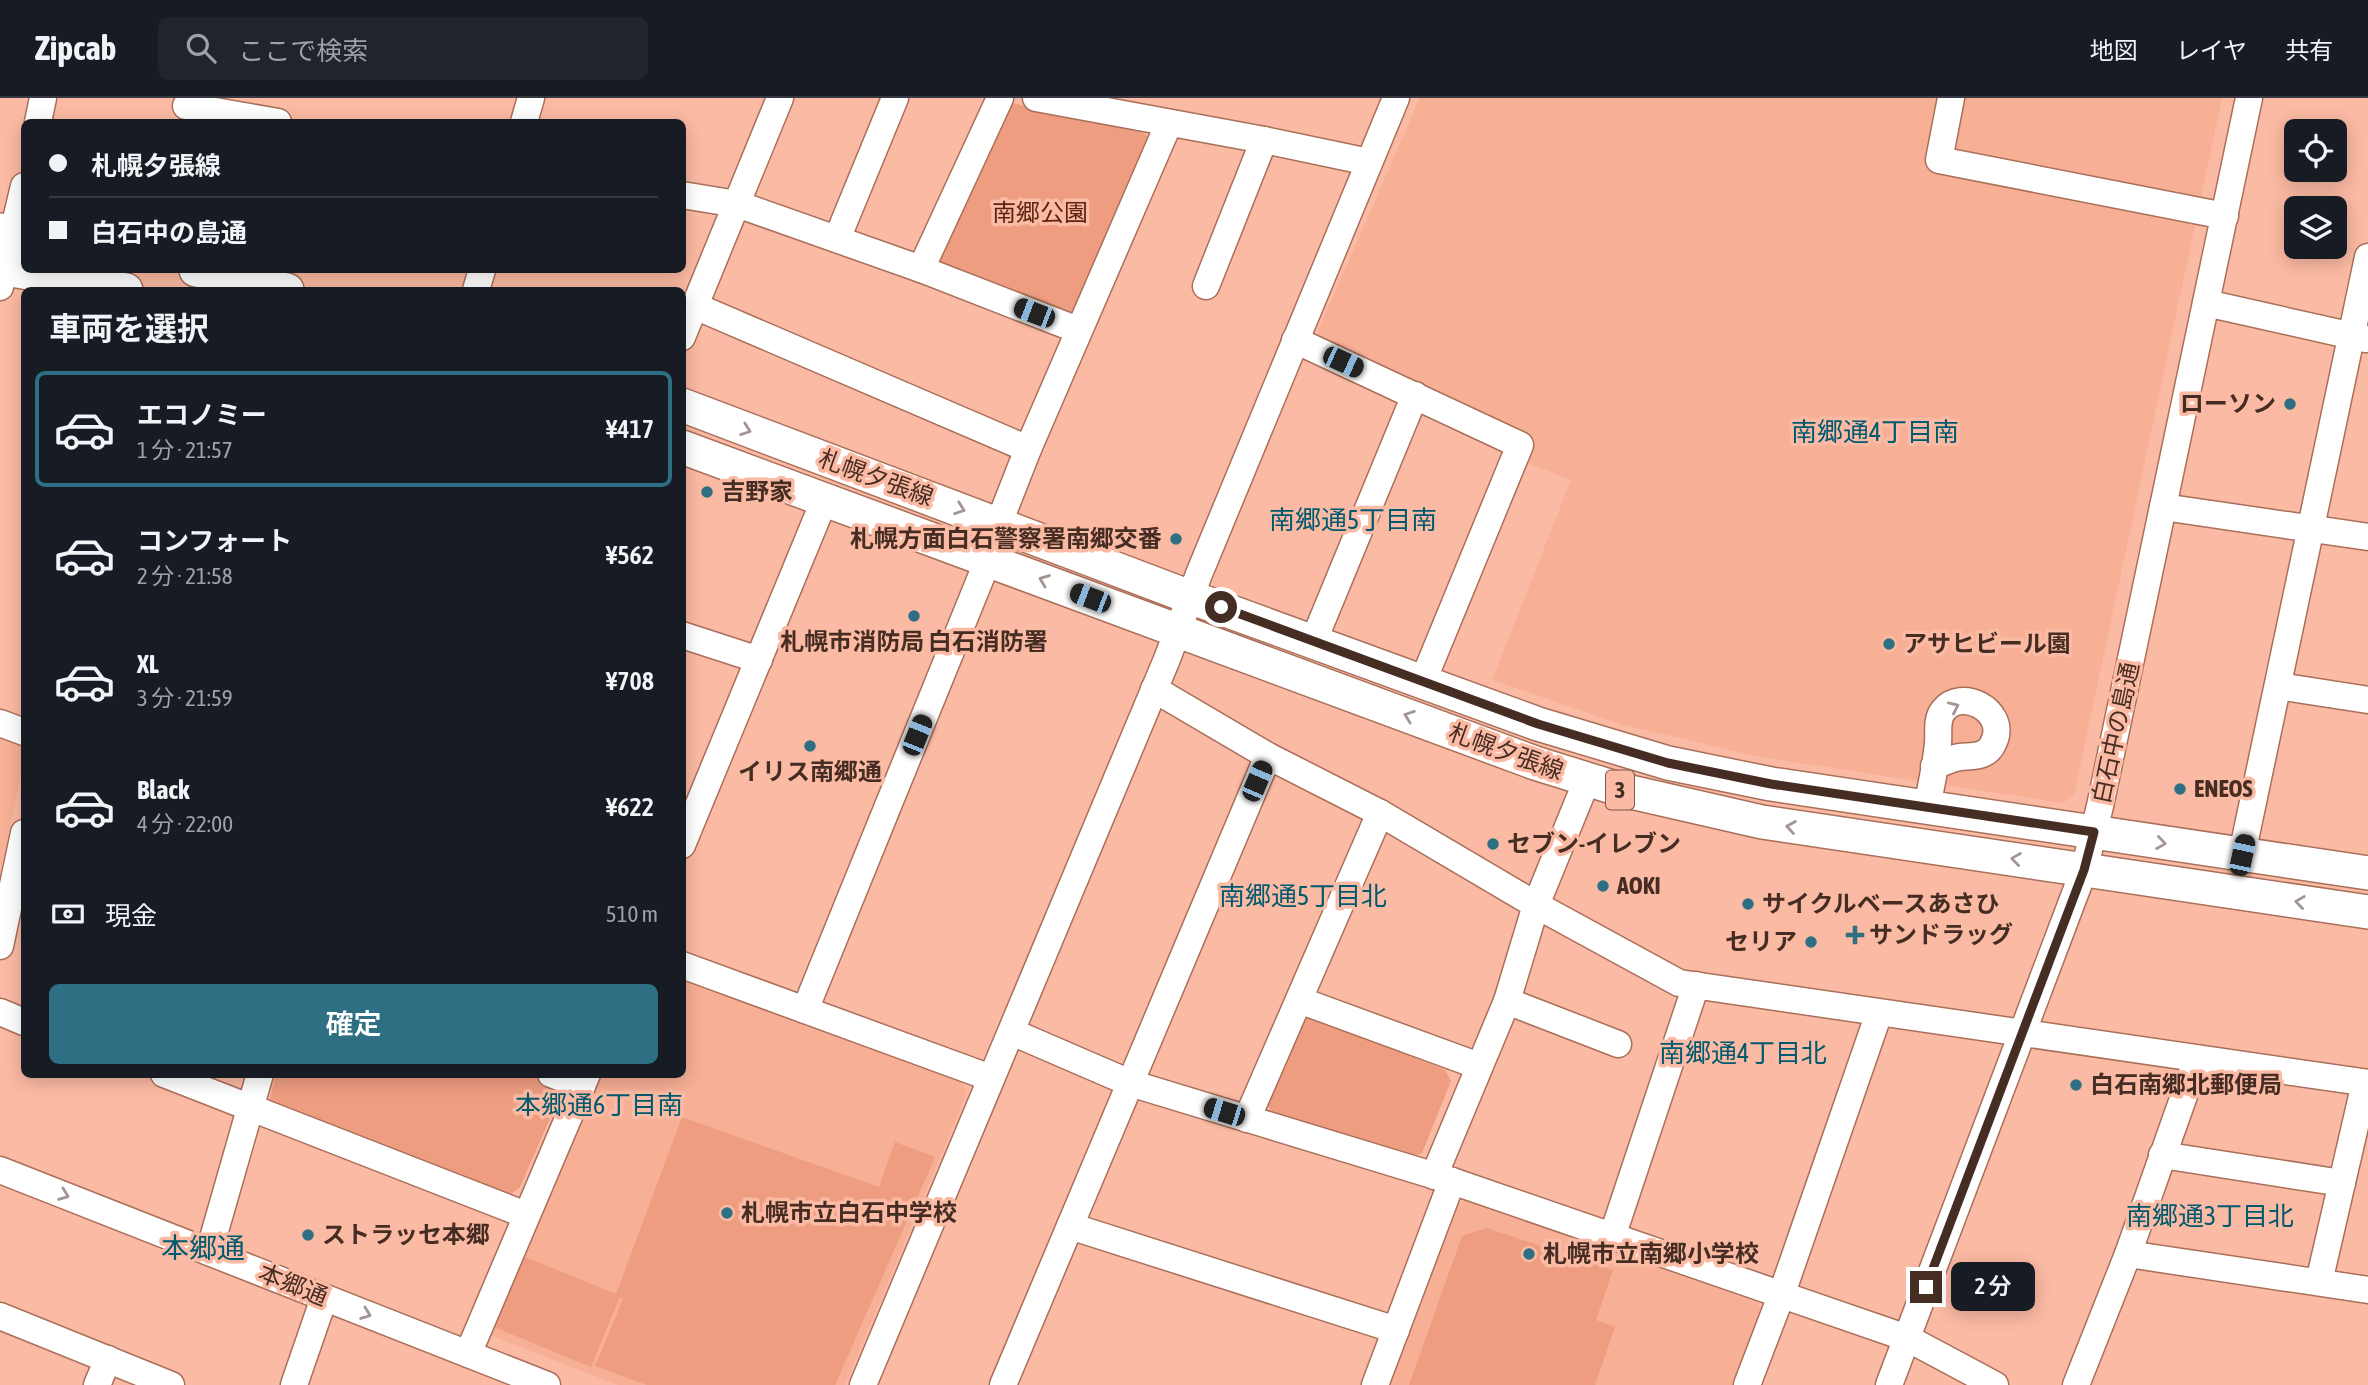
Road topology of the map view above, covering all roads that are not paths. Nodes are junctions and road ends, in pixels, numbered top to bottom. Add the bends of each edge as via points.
1 (43, 98) edge
2 (531, 98) edge
3 (780, 98) edge
4 (895, 98) edge
5 (1000, 98) edge
6 (1036, 98) edge
7 (1396, 98) edge
8 (1951, 98) edge
9 (2249, 98) edge
10 (185, 109) edge
11 (39, 119) edge
12 (257, 119) edge
13 (525, 119) edge
14 (1169, 123) junction
15 (1264, 140) junction
16 (1369, 162) junction
17 (686, 196) edge
18 (21, 199) edge
19 (737, 204) junction
20 (2225, 216) junction
21 (13, 232) edge
22 (836, 239) junction
23 (2368, 257) edge
24 (921, 269) junction
25 (210, 273) edge
26 (1, 274) edge
27 (1206, 286) dead end
28 (103, 287) edge
29 (273, 287) edge
30 (2206, 303) junction
31 (695, 306) junction
32 (686, 327) edge
33 (1078, 330) junction
34 (2360, 337) edge
35 (1295, 340) junction
36 (1415, 395) junction
37 (686, 406) edge
38 (686, 449) edge
39 (1028, 449) junction
40 (824, 501) junction
41 (2163, 507) junction
42 (999, 523) junction
43 (2310, 528) junction
44 (2368, 537) edge
45 (988, 560) junction
46 (1190, 597) junction
47 (1177, 629) junction
48 (686, 636) edge
49 (1314, 640) junction
50 (759, 660) junction
51 (1423, 681) junction
52 (2278, 686) junction
53 (1154, 689) junction
54 (2368, 700) edge
55 (0, 723) edge
56 (21, 731) edge
57 (1268, 756) junction
58 (1934, 766) dead end
59 (1587, 780) junction
60 (691, 801) edge
61 (1927, 807) junction
62 (1380, 813) junction
63 (686, 825) edge
64 (2094, 832) junction
65 (2242, 855) junction
66 (2084, 870) junction
67 (2368, 873) edge
68 (20, 877) edge
69 (1536, 905) junction
70 (2368, 912) edge
71 (0, 946) edge
72 (686, 966) edge
73 (1696, 985) junction
74 (1299, 1000) junction
75 (1507, 1001) junction
76 (805, 1010) junction
77 (0, 1012) edge
78 (1879, 1013) junction
79 (21, 1021) edge
80 (1012, 1032) junction
81 (2021, 1033) junction
82 (1618, 1044) dead end
83 (2197, 1059) junction
84 (1479, 1066) junction
85 (174, 1078) edge
86 (259, 1078) edge
87 (991, 1078) junction
88 (584, 1080) edge
89 (1130, 1083) junction
90 (2367, 1083) edge
91 (250, 1107) junction
92 (1247, 1119) junction
93 (2162, 1155) junction
94 (0, 1170) edge
95 (1443, 1178) junction
96 (2342, 1183) junction
97 (526, 1215) junction
98 (1070, 1226) junction
99 (1612, 1237) junction
100 (209, 1252) junction
101 (2128, 1254) junction
102 (2319, 1282) junction
103 (2368, 1290) edge
104 (1781, 1296) junction
105 (324, 1298) junction
106 (0, 1316) edge
107 (1396, 1330) junction
108 (1907, 1338) junction
109 (468, 1354) junction
110 (108, 1359) junction
111 (97, 1385) edge
112 (172, 1385) edge
113 (294, 1385) edge
114 (547, 1385) edge
115 (863, 1385) edge
116 (1003, 1385) edge
117 (1375, 1385) edge
118 (1746, 1385) edge
119 (1889, 1385) edge
120 (1995, 1385) edge
121 (2076, 1385) edge

1 - 11 street
2 - 13 street
3 - 19 street
4 - 22 street
5 - 24 street
6 - 14 street
7 - 16 street
8 - 20 street via 1939,160
9 - 20 street, 白石中の島通
10 - 12 street
14 - 15 street
14 - 33 street
15 - 16 street
15 - 27 street
16 - 35 street
17 - 19 street
18 - 21 street
19 - 22 street
19 - 31 street
20 - 30 street, 白石中の島通
21 - 26 street
22 - 24 street
23 - 34 street
24 - 33 street
25 - 29 main road
26 - 28 main road
30 - 34 street
30 - 41 street, 白石中の島通
31 - 32 street
31 - 39 street
33 - 39 street
34 - 43 street
35 - 36 street
35 - 46 street
36 - 49 street
36 - 51 street via 1520,445
37 -> 42 main road, 札幌夕張線 / 3
38 - 40 main road, 札幌夕張線 / 3
39 - 42 street
40 - 45 main road, 札幌夕張線 / 3
40 - 50 street
41 - 43 street
41 - 64 street, 白石中の島通
42 - 46 main road, 札幌夕張線 / 3
43 - 44 street
43 - 52 street
47 -> 45 main road, 札幌夕張線 / 3
45 - 76 street
46 - 47 street
46 - 49 main road, 札幌夕張線 / 3
47 - 53 street
59 -> 47 main road, 札幌夕張線 / 3
48 - 50 street
49 - 51 main road, 札幌夕張線 / 3
50 - 60 street
51 - 61 main road, 札幌夕張線 / 3 via 1586,740 1668,763
52 - 54 street
52 - 65 street
53 - 57 street
53 - 80 street
55 - 56 street
57 - 62 street
57 - 89 street
58 - 61 street
66 -> 59 main road, 札幌夕張線 / 3 via 1762,822
59 - 69 street
60 - 63 street
61 - 64 main road, 札幌夕張線 / 3
62 - 69 street
62 - 74 street
64 -> 65 main road, 札幌夕張線 / 3
64 - 66 street, 白石中の島通
65 - 67 main road, 札幌夕張線 / 3
70 -> 66 main road, 札幌夕張線 / 3
66 - 81 street, 白石中の島通
68 - 71 street
69 - 73 street via 1679,983
69 - 75 street
72 - 76 street
73 - 78 street
73 - 99 street
74 - 84 street
74 - 92 street
75 - 82 street
75 - 84 street
76 - 87 street
77 - 79 street
78 - 81 street
78 - 104 street
80 - 87 street
80 - 89 street
81 - 83 street
81 - 108 street, 白石中の島通
83 - 90 street
83 - 93 street
84 - 95 street
85 - 91 street
86 - 91 street
87 - 115 street
88 - 97 street
89 - 92 street
89 - 98 street
90 - 96 street
91 - 97 street
91 - 100 street
92 - 95 street
93 - 96 street
93 - 101 street
94 -> 100 street, 本郷通
95 - 99 street
95 - 107 street
96 - 102 street
97 - 109 street
98 - 107 street
98 - 116 street
99 - 104 street
100 - 105 street, 本郷通
101 - 102 street
101 - 121 street
102 - 103 street
104 - 108 street
104 - 118 street
105 -> 109 street, 本郷通
105 - 113 street
106 - 110 street
107 - 117 street
108 - 119 street, 白石中の島通
108 - 120 street
109 - 114 street, 本郷通
110 - 111 street
110 - 112 street

